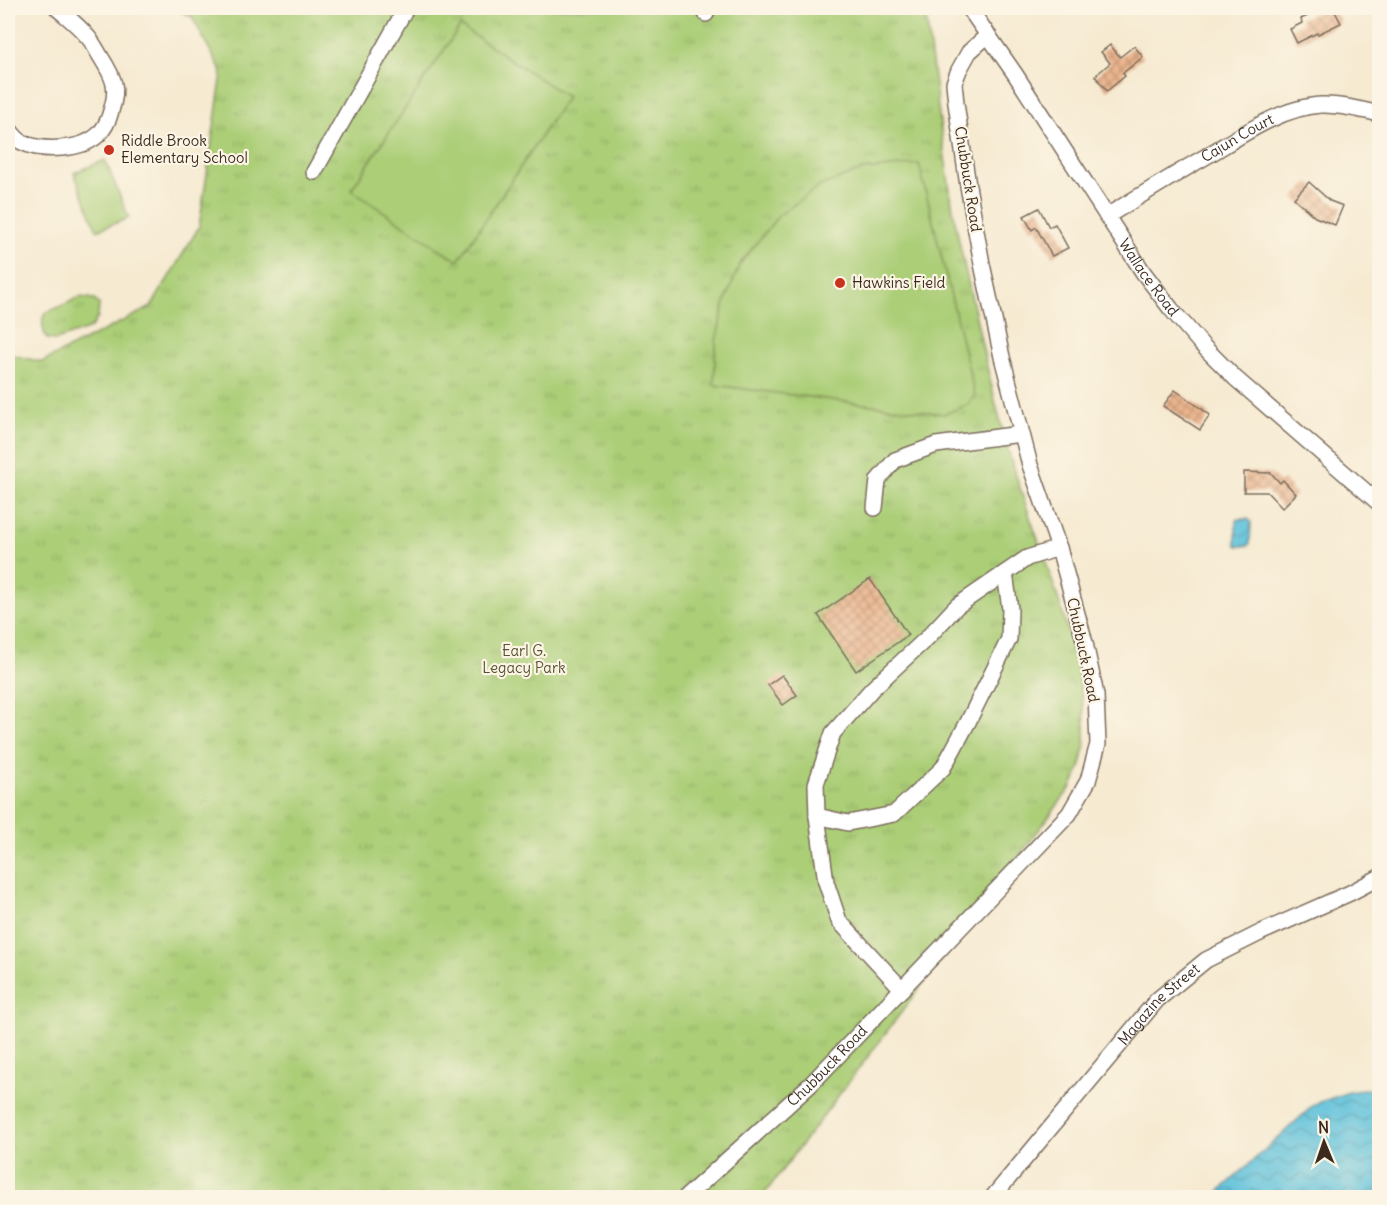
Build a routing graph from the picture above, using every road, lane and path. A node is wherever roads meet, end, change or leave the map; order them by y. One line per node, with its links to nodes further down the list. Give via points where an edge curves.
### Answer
1 (57, 8): 6 (street, via 89,38 110,72 115,97 109,117 98,136 63,147 23,143)
2 (406, 8): 7 (street)
3 (969, 8): 4 (street, Wallace Road)
4 (988, 35): 8 (street, Wallace Road); 9 (street, Chubbuck Road, via 969,52 954,83 982,264)
5 (1380, 114): 8 (street, Cajun Court, via 1322,105 1281,115)
6 (8, 127)
7 (314, 172)
8 (1107, 216): 10 (street, Wallace Road, via 1143,272 1202,345)
9 (1021, 434): 11 (street, via 936,445 895,459 878,480); 12 (street, Chubbuck Road)
10 (1380, 504)
11 (875, 508)
12 (1059, 548): 13 (street, via 1028,558); 16 (street, Chubbuck Road, via 1096,695 1098,744 1088,782 1069,814)
13 (1005, 573): 14 (street, via 957,606 833,733 816,784); 14 (street, via 1009,639 943,768 894,814 848,823)
14 (817, 816): 16 (street, via 826,882 840,921)
15 (1380, 877): 18 (street, Magazine Street, via 1206,960 1157,1000)
16 (902, 989): 17 (street, Chubbuck Road, via 810,1085)
17 (685, 1197)
18 (992, 1197)

